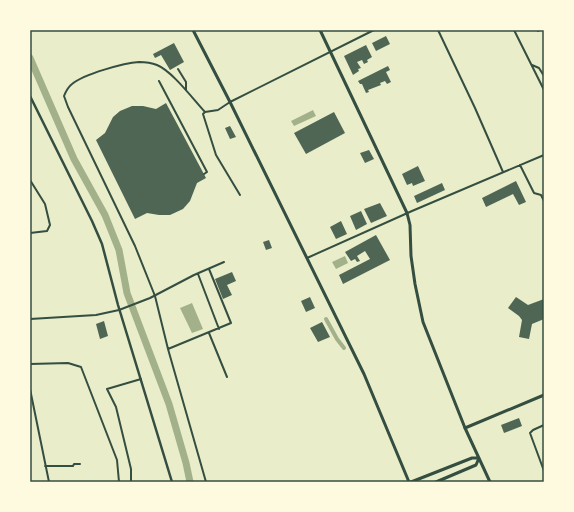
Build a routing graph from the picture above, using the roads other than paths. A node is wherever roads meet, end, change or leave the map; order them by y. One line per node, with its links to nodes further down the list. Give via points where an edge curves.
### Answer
1 (193, 30): 14 (main road)
2 (320, 30): 6 (main road)
3 (374, 30): 6 (street)
4 (438, 30): 18 (street)
5 (514, 30): 7 (street)
6 (330, 52): 14 (street); 23 (main road)
7 (531, 64): 9 (street, via 539,68); 11 (street)
8 (178, 69): 12 (street, via 186,82)
9 (544, 76)
10 (159, 81): 19 (street, via 207,172)
11 (544, 90)
12 (186, 92): 15 (street); 29 (street, via 164,69 140,62 91,74 73,83 64,96 135,246)
13 (30, 96): 30 (street, via 102,244)
14 (230, 102): 15 (street, via 218,110); 25 (main road)
15 (205, 112): 21 (street, via 203,114 216,155)
16 (544, 155): 17 (street)
17 (520, 165): 18 (street); 22 (street, via 534,193 541,195)
18 (503, 172): 23 (street)
19 (204, 174)
20 (30, 180): 24 (street, via 45,204 50,223 46,231)
21 (240, 195)
22 (544, 201)
23 (407, 213): 25 (street); 41 (main road, via 415,284 423,322)
24 (30, 233)
25 (306, 258): 51 (main road, via 364,374)
26 (224, 262): 27 (street)
27 (209, 269): 28 (street); 32 (street, via 231,323)
28 (198, 274): 29 (street); 32 (street)
29 (155, 296): 30 (street); 34 (street)
30 (119, 310): 31 (street, via 96,315); 37 (street)
31 (30, 319)
32 (220, 329): 33 (street)
33 (209, 333): 34 (street); 36 (street)
34 (168, 349): 50 (street)
35 (30, 364): 47 (street, via 68,363 81,367 117,460)
36 (227, 377)
37 (141, 379): 48 (street, via 107,389 116,407 132,468); 49 (street)
38 (30, 389): 44 (street)
39 (544, 395): 41 (main road)
40 (544, 425): 45 (street, via 530,433)
41 (465, 428): 42 (main road)
42 (479, 458): 51 (main road, via 472,458); 52 (main road, via 476,466); 53 (main road)
43 (80, 464): 44 (street)
44 (45, 466): 46 (street)
45 (544, 471)
46 (49, 482)
47 (119, 482)
48 (131, 482)
49 (172, 482)
50 (206, 482)
51 (410, 482)
52 (436, 482)
53 (490, 482)

